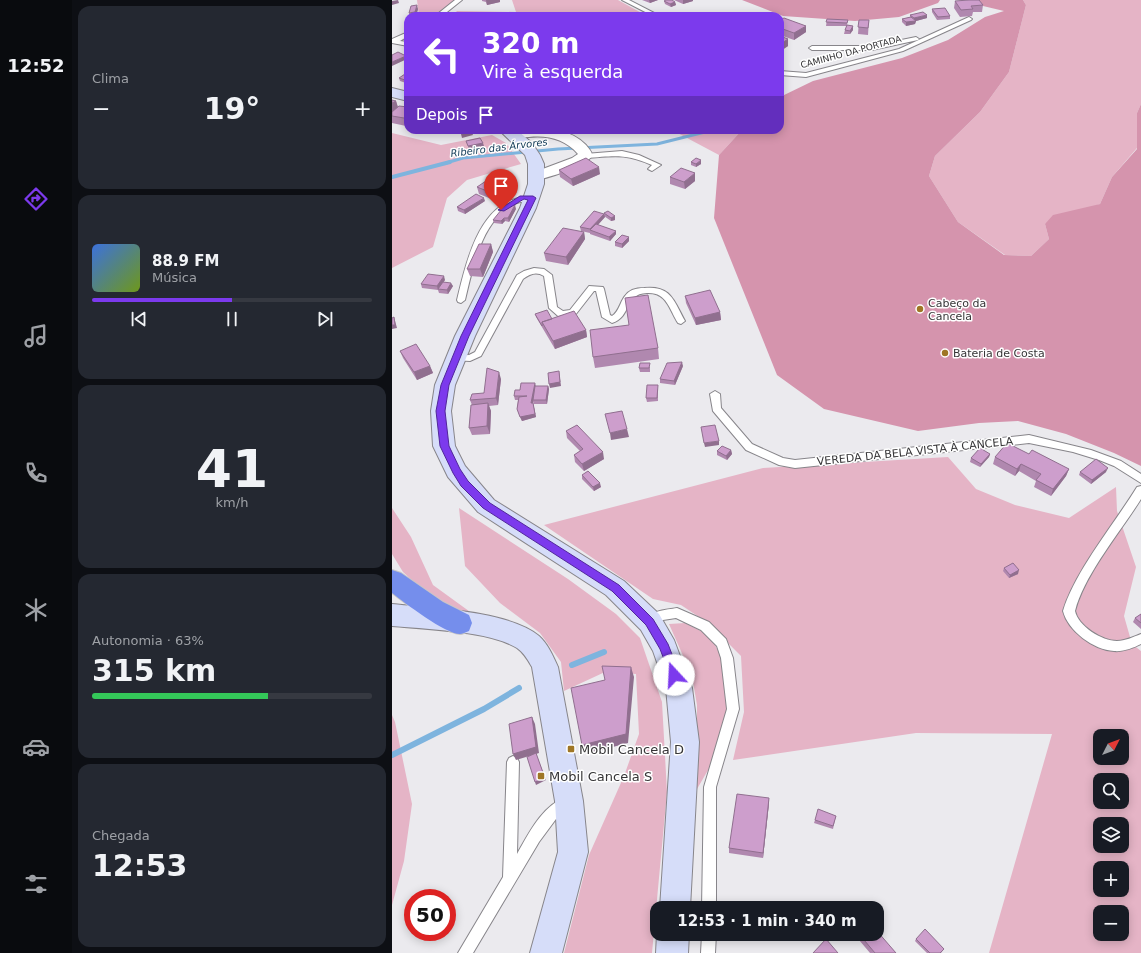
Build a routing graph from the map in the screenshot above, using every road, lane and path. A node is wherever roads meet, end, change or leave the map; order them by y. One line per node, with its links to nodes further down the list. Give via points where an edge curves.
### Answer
1 (458, 0): 3 (lane)
2 (625, 0): 4 (lane)
3 (443, 12)
4 (649, 12)
5 (969, 18): 6 (lane, CAMINHO DA PORTADA)
6 (941, 33): 10 (lane, via 872,48); 12 (lane, CAMINHO DA PORTADA, via 901,50)
7 (404, 36): 8 (lane)
8 (393, 41): 9 (lane)
9 (404, 43)
10 (812, 48)
11 (784, 67): 12 (lane, via 802,72)
12 (825, 70): 13 (lane, CAMINHO DA PORTADA, via 806,75)
13 (784, 73)
14 (392, 92): 15 (main road)
15 (404, 96)
16 (556, 134): 18 (street, via 571,139)
17 (514, 135): 20 (main road, via 532,154)
18 (582, 150): 19 (lane, via 636,156 657,165); 20 (street, via 577,161)
19 (652, 169)
20 (535, 179): 21 (lane, via 522,197 501,210 487,225 470,260); 23 (main road)
21 (461, 300)
22 (681, 321): 23 (lane, via 661,292 640,290 630,294 615,319 609,319 606,317 602,292 597,287 590,290 573,312 561,314 553,308 548,275 532,270 520,277 478,354 470,358)
23 (456, 358): 29 (main road, via 445,385 441,411 442,432 449,458 465,483 486,506 615,588)
24 (715, 394): 25 (lane, VEREDA DA BELA VISTA À CANCELA, via 716,409 749,447 782,462 795,464 1029,439 1083,451 1120,465)
25 (1141, 479)
26 (1141, 490): 31 (lane, via 1095,560 1069,610 1071,618 1086,633 1107,645 1122,646)
27 (392, 582): 30 (highway, via 434,610)
28 (392, 615): 30 (main road)
29 (650, 622): 35 (main road, via 665,648 679,688 685,742); 36 (lane, via 661,615 677,613 705,626 722,643 727,658 733,709 710,786)
30 (460, 623): 33 (main road, via 512,634 524,640 539,655 549,684)
31 (1141, 639)
32 (513, 762): 34 (lane)
33 (569, 801): 34 (lane, via 551,814); 40 (main road, via 574,852)
34 (509, 878): 39 (lane)
35 (674, 901)
36 (709, 901)
37 (673, 941): 41 (main road)
38 (708, 941): 42 (lane)
39 (465, 953)
40 (546, 953)
41 (672, 953)
42 (708, 953)

